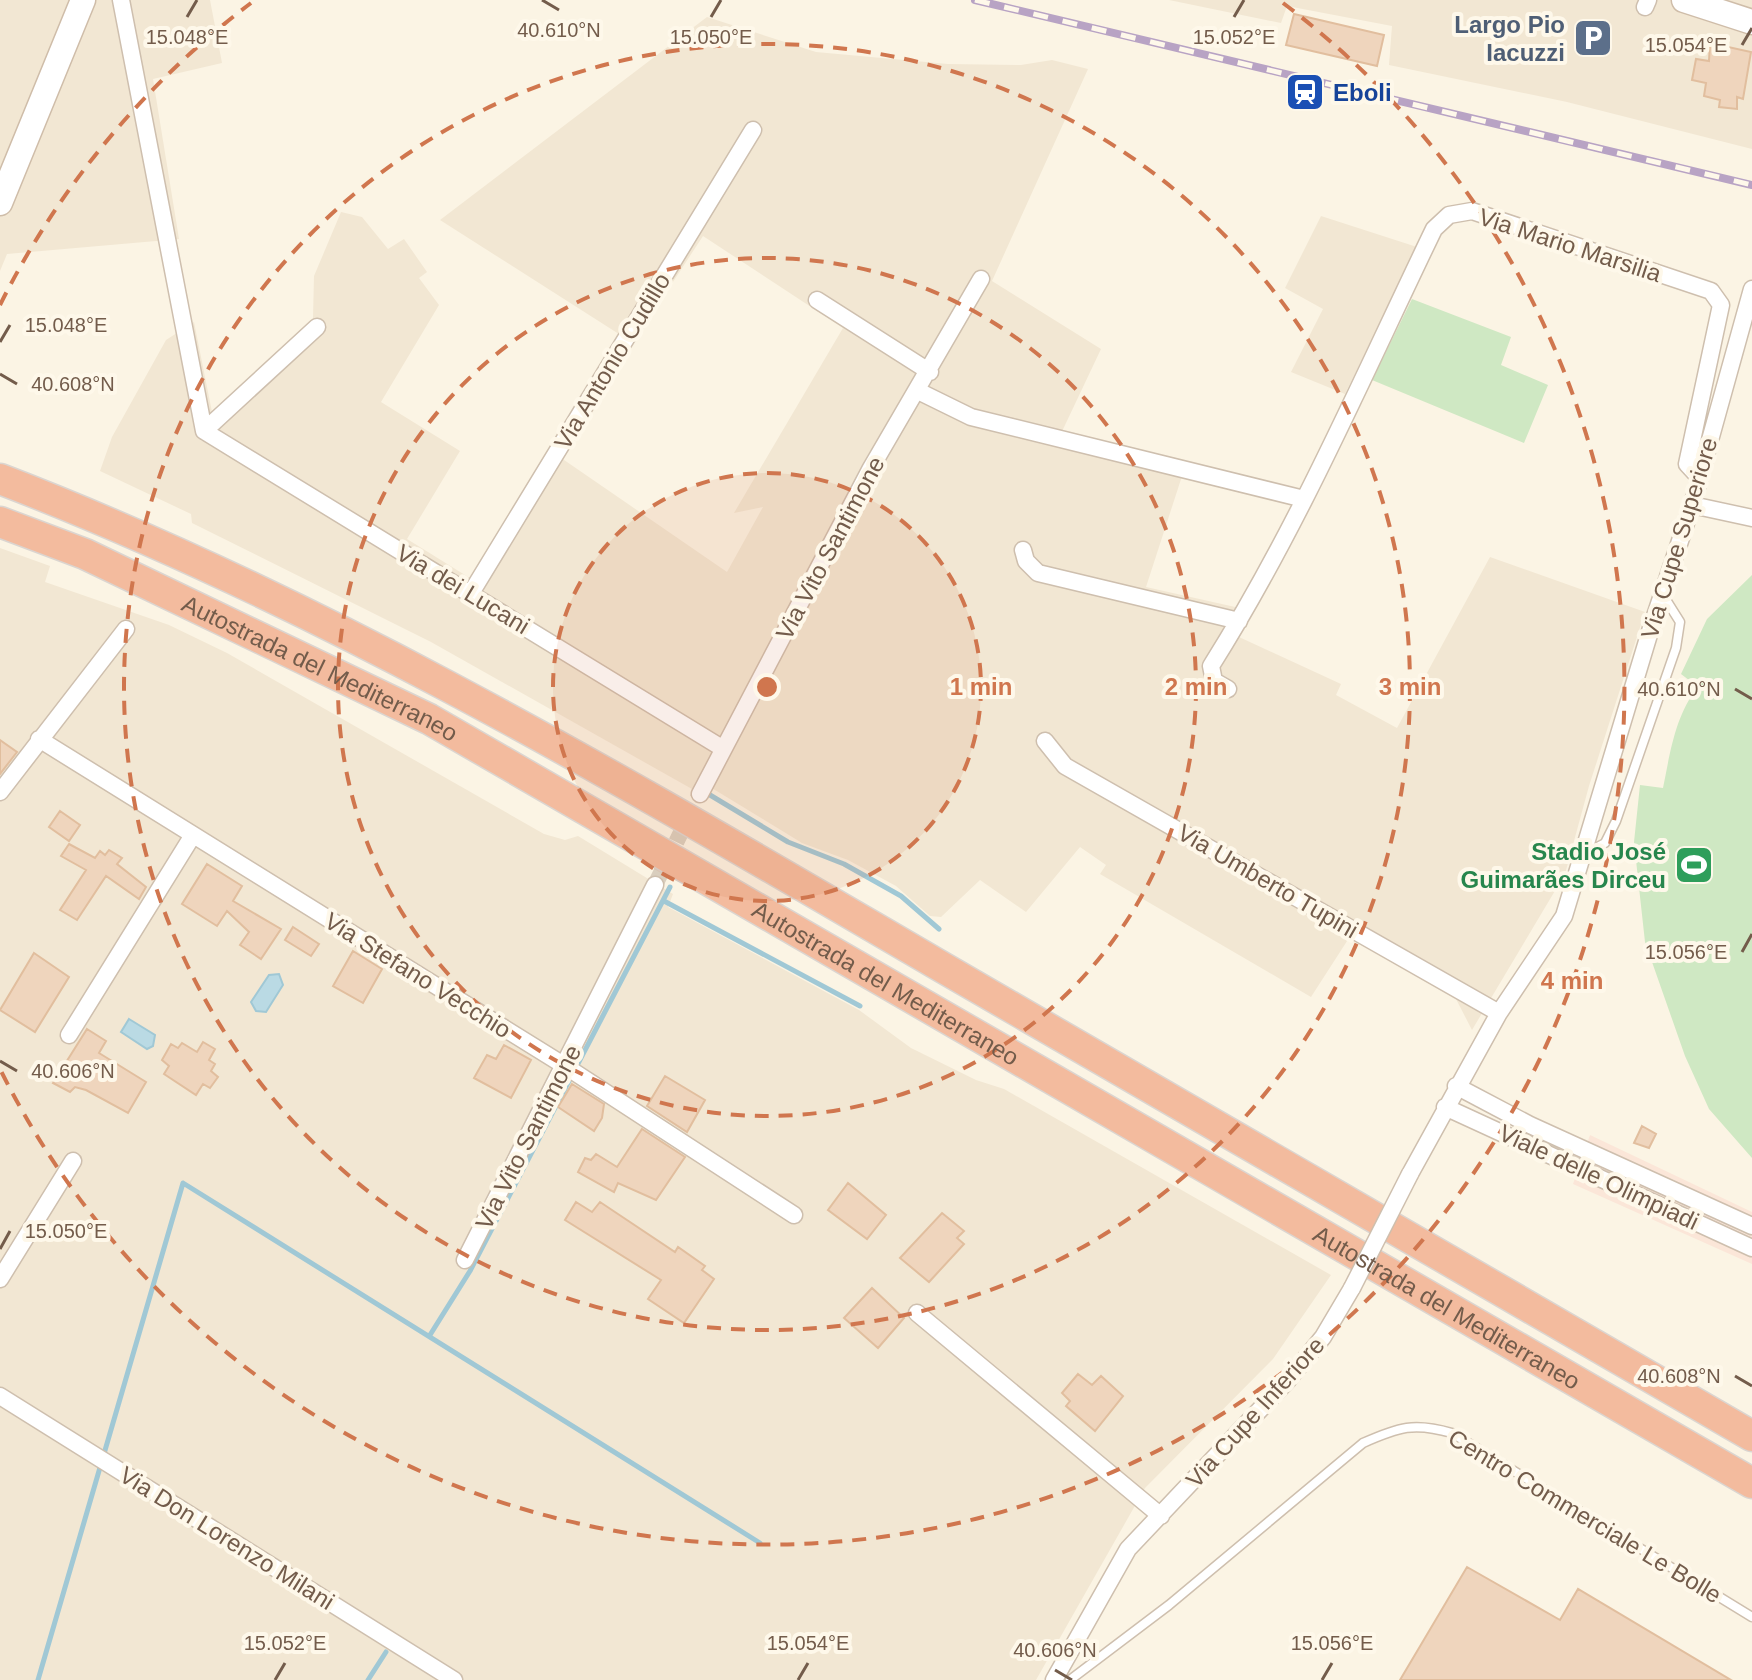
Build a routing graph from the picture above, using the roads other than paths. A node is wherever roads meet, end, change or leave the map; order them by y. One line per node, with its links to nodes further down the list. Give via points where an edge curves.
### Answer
1 (83, 0): 7 (street)
2 (121, 0): 14 (street)
3 (1684, 0): 4 (street)
4 (1729, 5): 5 (street)
5 (1752, 22)
6 (753, 130): 25 (street, Via Antonio Cudillo)
7 (0, 203)
8 (981, 279): 12 (street, Via Vito Santimone)
9 (1752, 289): 16 (street, Via Cupe Superiore)
10 (817, 300): 12 (street)
11 (317, 327): 14 (street)
12 (930, 372): 13 (street, Via Vito Santimone)
13 (918, 391): 18 (street, via 971,417); 33 (street, Via Vito Santimone, via 871,468)
14 (204, 431): 25 (street, Via dei Lucani)
15 (0, 457): 24 (highway, via 186,537)
16 (1699, 477): 18 (street, Via Mario Marsilia, via 1687,464 1721,305 1711,291 1472,211 1449,215 1434,229); 19 (street, Via Cupe Superiore)
17 (0, 479): 24 (highway, Autostrada del Mediterraneo)
18 (1304, 499): 28 (street, Via Mario Marsilia)
19 (1692, 505): 20 (street); 26 (street, Via Cupe Superiore)
20 (1752, 518)
21 (0, 522): 27 (highway, Autostrada del Mediterraneo, via 85,554)
22 (0, 541): 27 (highway, via 166,606)
23 (1023, 550): 28 (street, via 1038,573)
24 (249, 584): 52 (highway, Autostrada del Mediterraneo, via 449,685 694,822)
25 (471, 593): 33 (street, Via dei Lucani)
26 (1663, 594): 37 (street, Via Cupe Superiore); 37 (lane, via 1680,622 1676,648 1616,821 1605,843)
27 (226, 621): 53 (highway, Autostrada del Mediterraneo, via 429,719)
28 (1239, 621): 30 (street, Via Mario Marsilia, via 1211,666 1214,681)
29 (126, 629): 31 (street)
30 (1228, 689)
31 (39, 739): 34 (street); 36 (street, Via Stefano Vecchio)
32 (1045, 741): 39 (street, Via Umberto Tupini, via 1065,766)
33 (722, 748): 35 (street, Via Vito Santimone)
34 (0, 792)
35 (700, 794)
36 (193, 835): 40 (street); 41 (street, Via Stefano Vecchio)
37 (1584, 854): 39 (street, Via Cupe Superiore, via 1564,916)
38 (655, 885): 41 (street, Via Vito Santimone)
39 (1499, 1013): 42 (street, Via Cupe Superiore)
40 (69, 1035)
41 (565, 1066): 45 (street, Via Stefano Vecchio); 48 (street, Via Vito Santimone)
42 (1456, 1086): 43 (street, Via Cupe Inferiore); 46 (street, Viale delle Olimpiadi)
43 (1445, 1107): 47 (street, Viale delle Olimpiadi, via 1544,1161); 54 (street, Via Cupe Inferiore, bridge, via 1323,1337)
44 (73, 1161): 49 (street)
45 (794, 1215)
46 (1752, 1226)
47 (1752, 1248)
48 (465, 1260)
49 (0, 1279)
50 (917, 1313): 54 (street)
51 (0, 1396): 56 (street, Via Don Lorenzo Milani)
52 (1752, 1436)
53 (1752, 1483)
54 (1161, 1516): 57 (street, Via Cupe Inferiore, via 1128,1549)
55 (1752, 1617): 58 (lane, Centro Commerciale Le Bolle, via 1452,1433 1424,1425 1394,1429 1363,1443)
56 (454, 1680)
57 (1054, 1680)
58 (1070, 1680)

